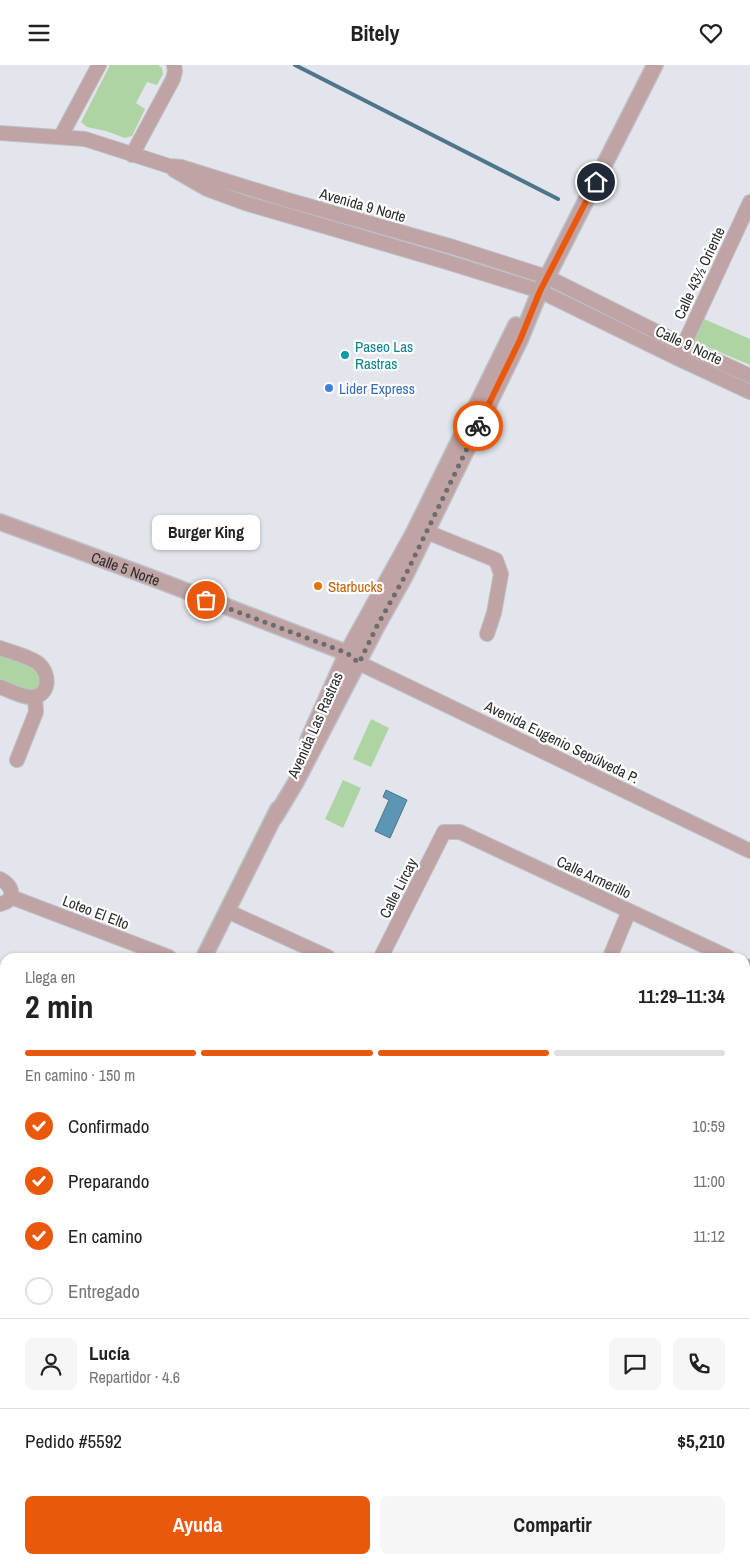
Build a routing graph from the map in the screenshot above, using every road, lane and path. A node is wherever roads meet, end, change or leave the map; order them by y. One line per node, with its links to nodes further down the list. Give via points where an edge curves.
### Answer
1 (99, 65): 5 (street)
2 (655, 65): 15 (street, Avenida Las Rastras)
3 (174, 66): 6 (street, via 173,79)
4 (0, 133): 5 (street, Avenida 9 Norte)
5 (61, 136): 6 (street, Avenida 9 Norte, via 95,141)
6 (132, 155): 7 (street, Avenida 9 Norte)
7 (169, 166): 8 (street, Avenida 9 Norte); 10 (street, Avenida 9 Norte, via 207,189)
8 (284, 199): 10 (street); 11 (street, Avenida 9 Norte)
9 (750, 202): 18 (street, Calle 43½ Oriente)
10 (280, 214): 12 (street, Avenida 9 Norte)
11 (366, 223): 12 (street); 13 (street, Avenida 9 Norte)
12 (363, 238): 14 (street, Avenida 9 Norte)
13 (453, 247): 14 (street); 15 (street, Avenida 9 Norte)
14 (448, 262): 15 (street, Avenida 9 Norte)
15 (544, 284): 16 (street, Calle 9 Norte); 17 (street, Calle 9 Norte); 23 (street, Avenida Las Rastras); 26 (street, Avenida Las Rastras, via 522,313 412,534)
16 (620, 314): 17 (street); 18 (street, Calle 9 Norte)
17 (614, 327): 19 (street, Calle 9 Norte)
18 (683, 345): 19 (street, Calle 43½ Oriente); 20 (street, Calle 9 Norte)
19 (677, 358): 21 (street, Calle 9 Norte)
20 (750, 376)
21 (750, 392)
22 (0, 521): 26 (street, Calle 5 Norte)
23 (427, 532): 24 (street, via 496,560 501,574); 27 (street, Avenida Las Rastras)
24 (487, 634)
25 (0, 648): 29 (street, via 36,662 45,670 46,687)
26 (347, 653): 27 (street, Calle 5 Norte); 31 (street, Avenida Las Rastras)
27 (359, 663): 31 (street, Avenida Las Rastras); 33 (street, Avenida Eugenio Sepúlveda P.)
28 (0, 687): 29 (street)
29 (35, 697): 30 (street, via 36,712)
30 (17, 760)
31 (275, 817): 36 (street, Avenida Las Rastras)
32 (444, 832): 37 (street, Calle Armerillo, via 460,832); 41 (street, Calle Lircay)
33 (750, 851)
34 (0, 879): 35 (street, Loteo El Elto, via 11,892)
35 (6, 901): 38 (street, Loteo El Elto)
36 (227, 911): 39 (street, Avenida Las Rastras); 40 (street)
37 (629, 911): 42 (street); 43 (street, Calle Armerillo)
38 (157, 953)
39 (206, 953)
40 (319, 953)
41 (383, 953)
42 (612, 953)
43 (719, 953)

